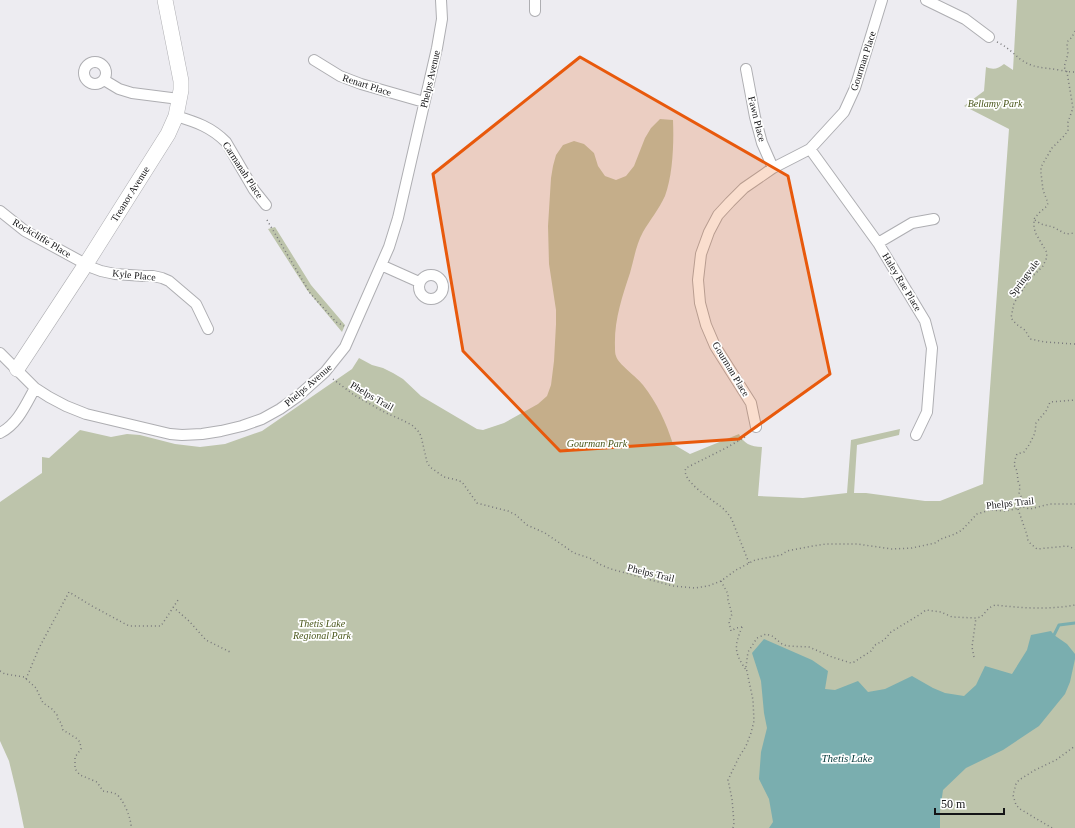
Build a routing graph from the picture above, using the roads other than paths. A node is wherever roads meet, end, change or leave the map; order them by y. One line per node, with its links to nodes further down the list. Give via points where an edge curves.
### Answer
1 (165, 0): 11 (street, Treanor Avenue, via 180,81)
2 (441, 0): 12 (street, Phelps Avenue, via 442,19)
3 (535, 0): 6 (street)
4 (882, 0): 14 (street, Gourman Place, via 856,88 844,112)
5 (926, 0): 7 (street, via 965,19)
6 (535, 11)
7 (989, 37)
8 (314, 60): 12 (street, Renart Place, via 340,76)
9 (746, 69): 15 (street, Fawn Place, via 762,143)
10 (104, 80): 11 (street, via 132,93)
11 (180, 99): 13 (street, Treanor Avenue)
12 (424, 102): 21 (street, Phelps Avenue, via 398,218)
13 (176, 116): 16 (street, Carmanah Place, via 202,124 220,136); 20 (street, Treanor Avenue, via 168,134)
14 (810, 149): 15 (street, Gourman Place); 19 (street, Haley Rae Place)
15 (773, 168): 27 (street, Gourman Place, via 744,188 718,215 701,254 698,280 700,303 706,324 715,346 751,403)
16 (266, 205)
17 (0, 211): 20 (street, Rockcliffe Place, via 25,231)
18 (934, 219): 19 (street, via 912,223)
19 (878, 243): 29 (street, Haley Rae Place, via 925,321 932,348 927,412)
20 (86, 264): 23 (street, Kyle Place, via 115,274 162,278 196,304); 25 (street, Treanor Avenue)
21 (381, 265): 22 (street); 26 (street, Phelps Avenue, via 345,347 325,372 297,397 262,419 221,432 170,434 86,414)
22 (419, 282)
23 (208, 329)
24 (0, 353): 25 (street, Phelps Avenue)
25 (17, 369): 26 (street, Phelps Avenue)
26 (35, 388): 28 (street, via 17,420)
27 (756, 427)
28 (0, 433)
29 (916, 435)

